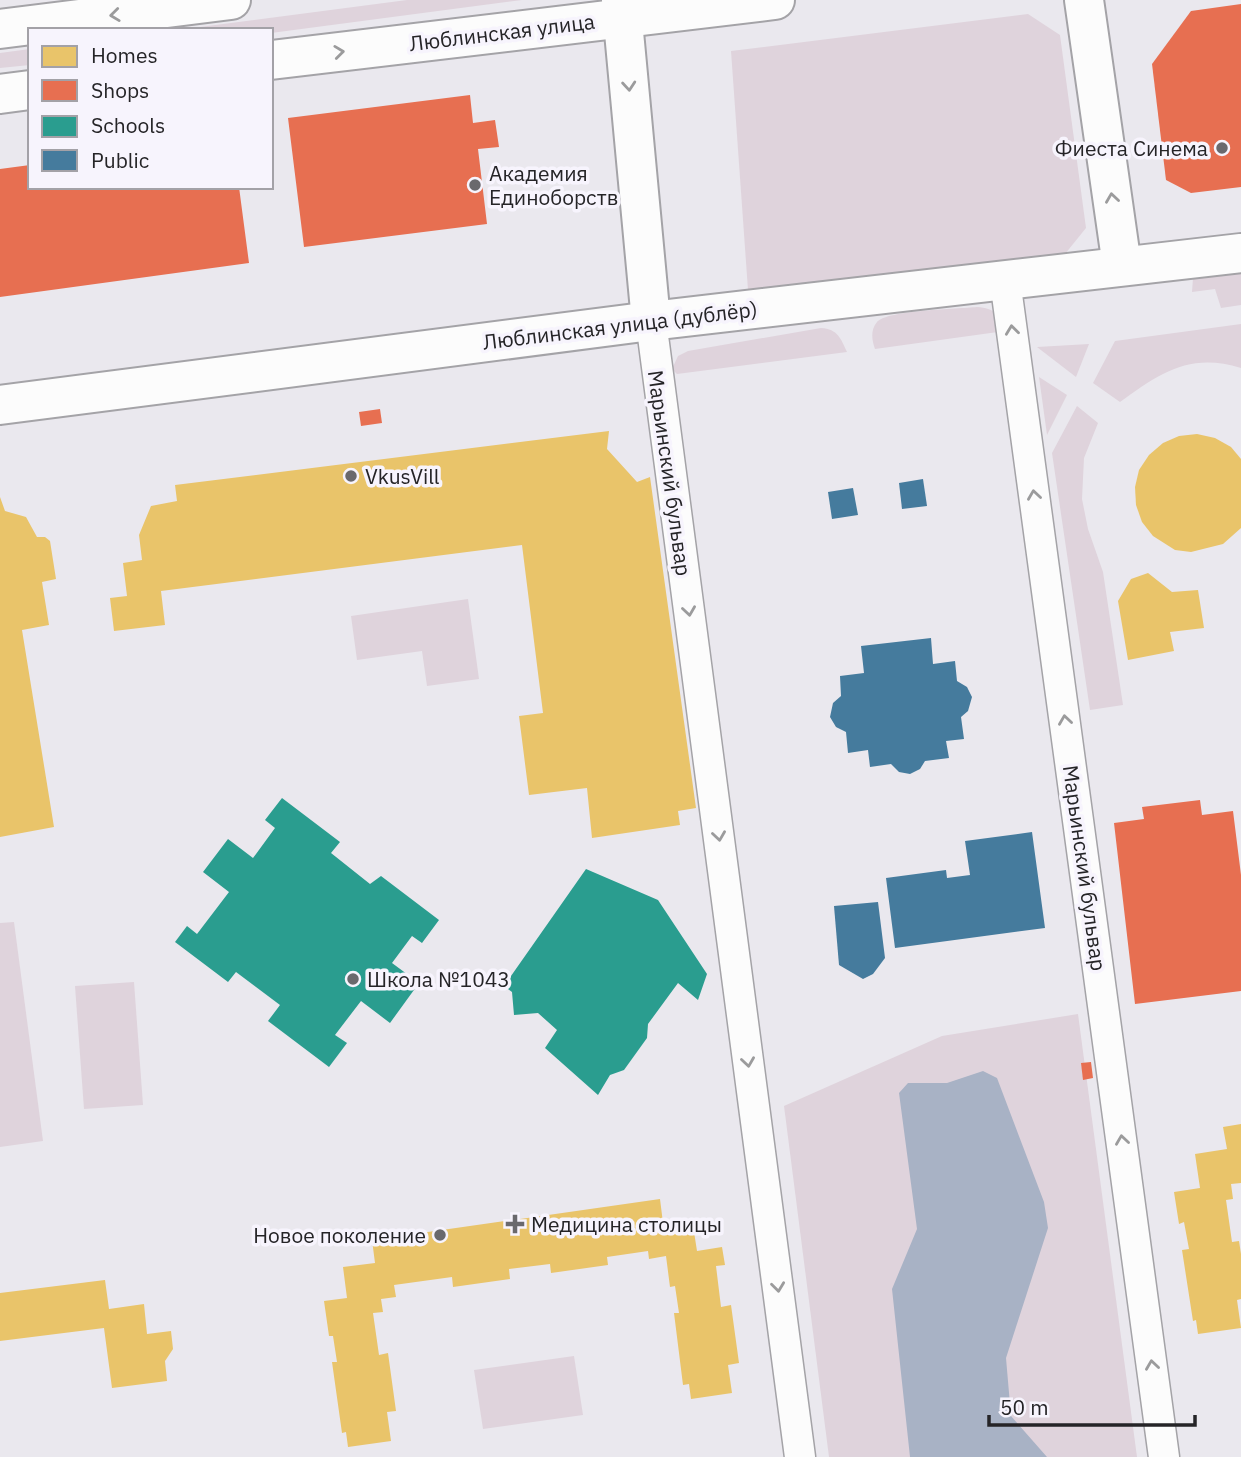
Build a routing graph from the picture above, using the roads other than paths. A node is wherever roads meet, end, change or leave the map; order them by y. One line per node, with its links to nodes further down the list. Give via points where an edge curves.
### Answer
1 (231, 0): 5 (street, one-way to 5)
2 (775, 0): 4 (street, Люблинская улица)
3 (1084, 0): 10 (street, one-way to 3)
4 (622, 9): 6 (street, Люблинская улица, one-way to 4); 12 (street, one-way to 12)
5 (0, 29)
6 (273, 60)
7 (28, 90): 8 (street)
8 (0, 94)
9 (1241, 253): 10 (street, Люблинская улица (дублёр))
10 (1122, 266): 11 (street, Люблинская улица (дублёр))
11 (1005, 280): 12 (street, Люблинская улица (дублёр)); 15 (street, Марьинский бульвар, one-way to 11)
12 (650, 321): 13 (street, Люблинская улица (дублёр)); 14 (street, Марьинский бульвар, one-way to 14)
13 (0, 405)
14 (800, 1457)
15 (1164, 1457)

